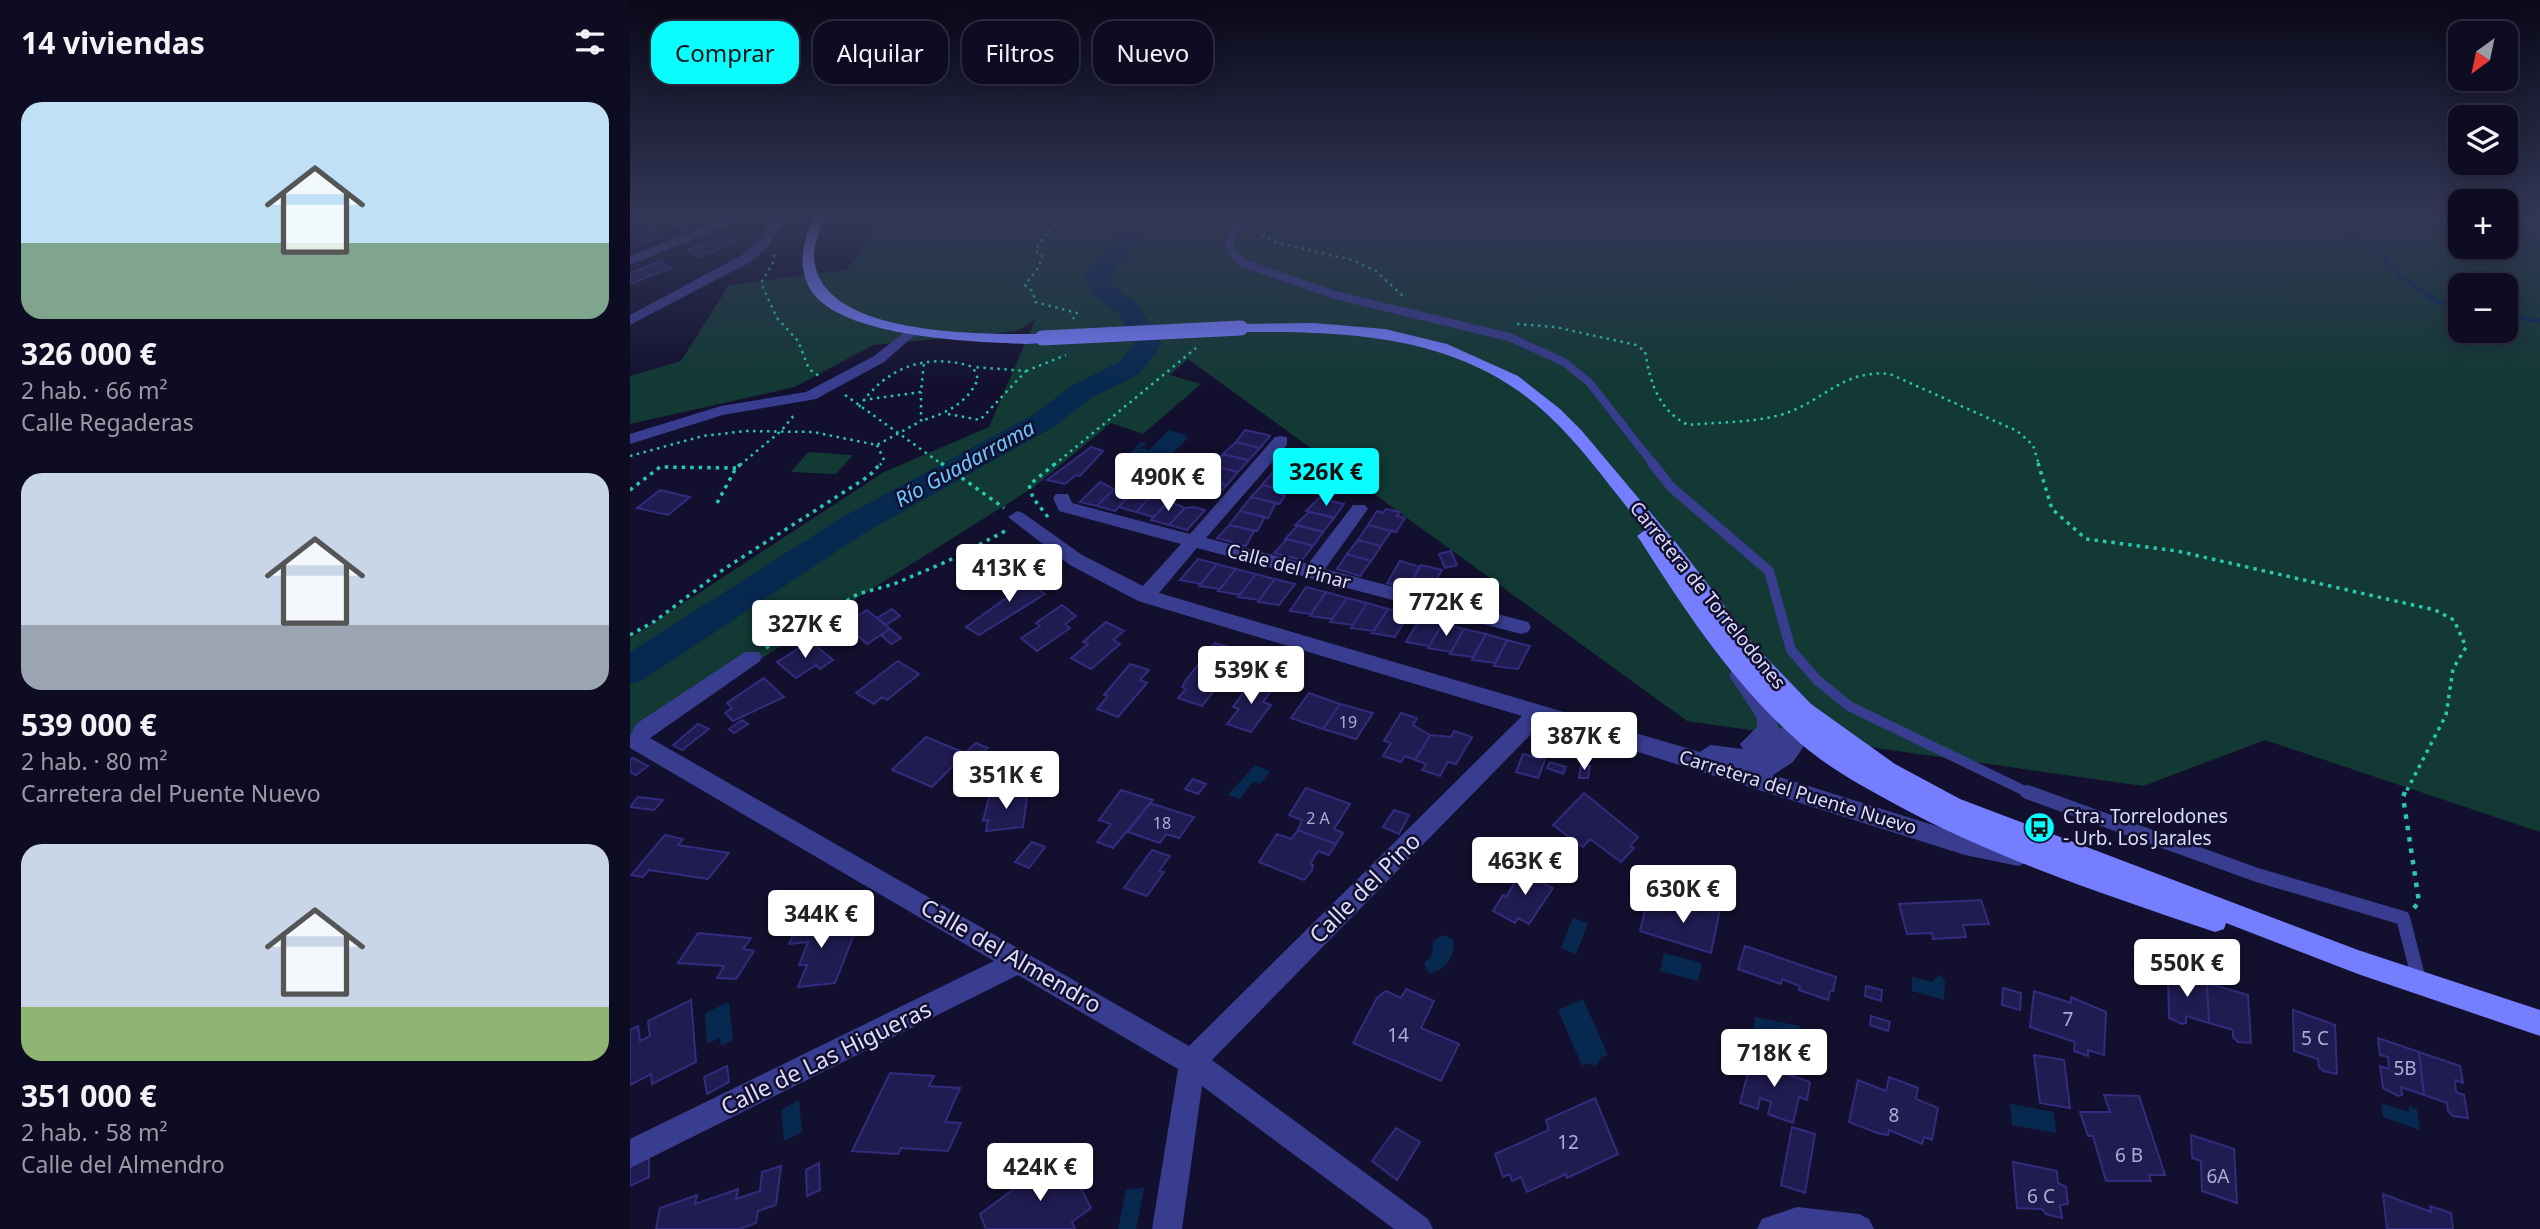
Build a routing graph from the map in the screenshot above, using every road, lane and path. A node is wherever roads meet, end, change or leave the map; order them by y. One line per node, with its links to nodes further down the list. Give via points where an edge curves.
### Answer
1 (723, 272): 8 (street)
2 (768, 272): 17 (path, via 761,284 777,318 797,341 809,369)
3 (809, 272): 11 (main road, via 831,302 856,316)
4 (1035, 272): 9 (path, via 1026,285 1035,302 1077,313 1072,318)
5 (1269, 272): 53 (lane, via 1335,295 1509,337 1564,362 1589,382 1671,487 1769,571 1791,650 1817,680 1849,706 2043,800 2257,875)
6 (1377, 272): 7 (path, via 1402,296)
7 (1414, 300)
8 (630, 321)
9 (1081, 323)
10 (1515, 324): 53 (path, via 1555,327 1636,345 1645,351 1648,378 1664,407 1688,425 1791,411 1857,372 1890,374 2017,431 2033,445 2052,509 2086,538 2178,551 2435,610 2454,620 2466,647 2453,669 2446,715 2403,797 2419,902)
11 (910, 332): 17 (street, via 879,359); 30 (main road, Carretera de Torrelodones, bridge, via 978,340 1241,328 1363,330 1413,339 1491,367 1538,397)
12 (1200, 346): 36 (path, via 1029,485 1032,498)
13 (1074, 350): 16 (path)
14 (924, 362): 15 (path, via 944,360); 18 (path); 20 (path, via 884,377)
15 (973, 367): 16 (path); 22 (path, via 978,379 975,390)
16 (1026, 371): 22 (path, via 980,420)
17 (832, 385): 19 (street); 21 (path)
18 (921, 392): 20 (path); 23 (path)
19 (810, 396): 24 (path); 26 (street, via 720,411)
20 (863, 400): 21 (path)
21 (859, 407): 25 (path)
22 (946, 413): 23 (path)
23 (921, 421): 25 (path)
24 (781, 431): 28 (path); 29 (path, via 702,436); 31 (path)
25 (898, 433): 28 (path); 37 (path)
26 (630, 439)
27 (1281, 441): 38 (street)
28 (877, 445): 42 (path, via 884,460 869,476)
29 (630, 456)
30 (1597, 462): 43 (main road, Carretera de Torrelodones); 44 (main road, Carretera de Torrelodones, via 1671,549)
31 (736, 468): 32 (path, via 660,467); 34 (path)
32 (630, 490)
33 (1062, 498): 38 (street, Calle del Pinar, via 1065,507)
34 (717, 503)
35 (1359, 509): 39 (street)
36 (1048, 518)
37 (1021, 521): 40 (street, Carretera del Puente Nuevo, via 1076,560); 45 (path, via 948,561 858,594)
38 (1193, 541): 39 (street, Calle del Pinar); 40 (street)
39 (1312, 572): 41 (street, Calle del Pinar)
40 (1144, 596): 46 (street, Carretera del Puente Nuevo)
41 (1521, 627)
42 (630, 635)
43 (1715, 640): 47 (main road, Carretera de Torrelodones); 49 (street, via 1767,716 1768,729 1758,742 1728,751)
44 (1747, 650): 47 (street, via 1758,673 1799,720); 51 (main road, Carretera de Torrelodones, via 1804,710 1847,743)
45 (752, 657): 54 (street, Calle del Almendro, via 643,730 638,742)
46 (1537, 714): 48 (street, Carretera del Puente Nuevo); 58 (street, Calle del Pino)
47 (1801, 732): 49 (street, via 1782,735 1754,755 1733,760); 50 (street, via 1787,757); 51 (street, via 1827,742 1905,790); 52 (main road, Carretera de Torrelodones, via 1940,820)
48 (1623, 737): 49 (street); 50 (street, Carretera del Puente Nuevo)
49 (1701, 752)
50 (1741, 776): 52 (street, Carretera del Puente Nuevo, via 1965,845)
51 (1952, 806): 55 (main road, Carretera de Torrelodones)
52 (2032, 859): 55 (main road, Carretera de Torrelodones, via 2275,941)
53 (2403, 918): 56 (lane)
54 (1021, 961): 58 (street, Calle del Almendro); 59 (street, Calle de Las Higueras)
55 (2358, 962): 56 (main road, Carretera de Torrelodones)
56 (2420, 983): 57 (main road, Carretera de Torrelodones)
57 (2540, 1023)
58 (1192, 1062): 60 (street); 61 (street, Calle del Almendro)
59 (630, 1154)
60 (1167, 1229)
61 (1418, 1229)
62 (1772, 1229): 63 (street, via 1797,1222)
63 (1859, 1229)

